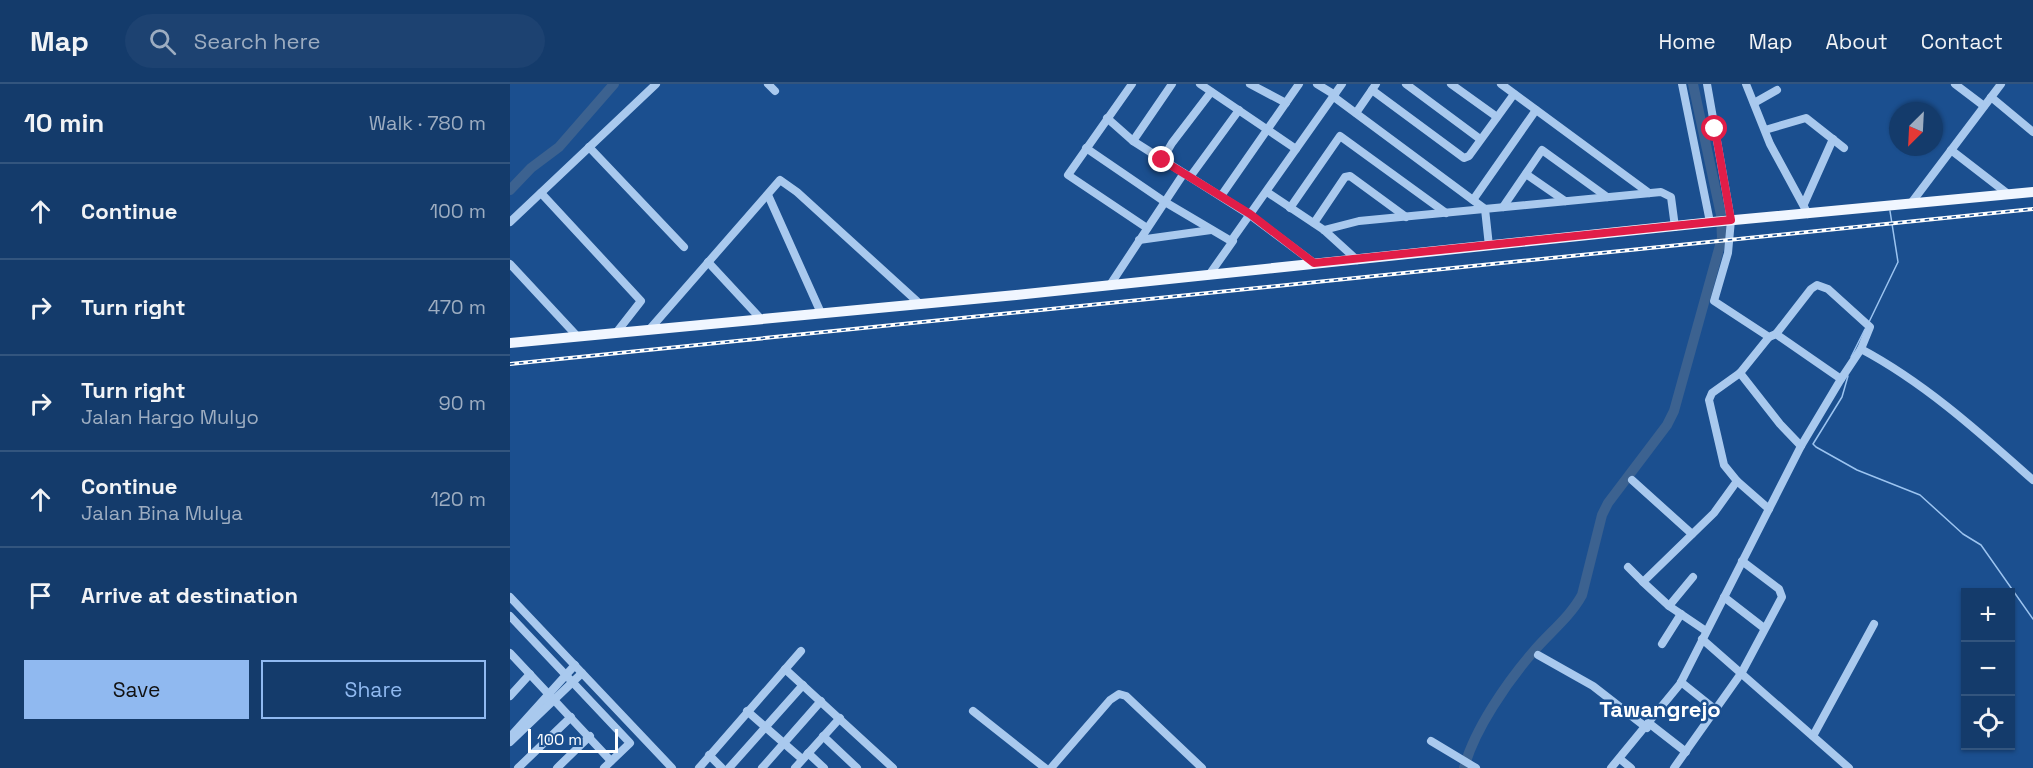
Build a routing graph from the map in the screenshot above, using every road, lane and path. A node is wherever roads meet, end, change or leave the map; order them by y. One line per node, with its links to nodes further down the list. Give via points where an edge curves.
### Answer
1 (656, 84): 39 (street)
2 (768, 84): 20 (street)
3 (1132, 84): 32 (street)
4 (1172, 84): 38 (street)
5 (1200, 84): 21 (street)
6 (1250, 84): 25 (street)
7 (1299, 84): 25 (street)
8 (1317, 84): 23 (street)
9 (1342, 84): 23 (street)
10 (1450, 84): 31 (street)
11 (1501, 84): 22 (street)
12 (1682, 84): 68 (street)
13 (1707, 84): 66 (street)
14 (1746, 84): 26 (street)
15 (1955, 84): 27 (street)
16 (2001, 84): 24 (street)
17 (1410, 85): 36 (street)
18 (1374, 87): 30 (street); 36 (street, via 1464,158 1470,156)
19 (1777, 90): 26 (street)
20 (775, 91)
21 (1211, 92): 28 (street); 44 (street)
22 (1514, 94): 29 (street); 31 (street)
23 (1334, 96): 30 (street); 42 (street)
24 (1991, 97): 27 (street); 35 (street)
25 (1286, 103): 33 (street)
26 (1754, 103): 34 (street)
27 (1984, 106): 43 (street)
28 (1239, 110): 33 (street); 46 (street)
29 (1536, 110): 50 (street); 55 (street)
30 (1356, 113): 55 (street)
31 (1497, 117): 36 (street)
32 (1107, 118): 38 (street); 41 (street)
33 (1268, 129): 42 (street); 53 (street)
34 (1765, 130): 37 (street, via 1804,118); 62 (street)
35 (2033, 132)
36 (1480, 139)
37 (1833, 140): 40 (street); 62 (street)
38 (1133, 141): 44 (street)
39 (589, 147): 49 (street); 77 (street)
40 (1844, 147)
41 (1086, 148): 57 (street); 71 (street, via 1068,175)
42 (1296, 149): 47 (street)
43 (1951, 150): 51 (street); 58 (street)
44 (1162, 160): 46 (street)
45 (1526, 174): 54 (street, via 1542,150); 56 (street); 59 (street)
46 (1187, 175): 53 (street); 57 (street)
47 (1267, 192): 60 (street); 64 (street)
48 (2033, 192): 51 (main road)
49 (540, 193): 67 (street); 90 (street, via 641,301)
50 (1649, 193): 54 (street); 70 (street, via 1669,195)
51 (2008, 194): 58 (main road)
52 (768, 195): 79 (street); 86 (street, via 778,181 783,181); 87 (street)
53 (1221, 196): 64 (street)
54 (1607, 197): 56 (street)
55 (1473, 200): 61 (street)
56 (1565, 201): 59 (street)
57 (1165, 202): 71 (street); 72 (street)
58 (1912, 202): 62 (main road)
59 (1503, 207): 61 (street)
60 (1290, 208): 63 (street, via 1340,136); 69 (street)
61 (1485, 209): 63 (street); 76 (street)
62 (1806, 209): 66 (main road)
63 (1446, 213): 65 (street)
64 (1250, 214): 75 (street); 80 (street)
65 (1406, 216): 69 (street, via 1350,176); 73 (street)
66 (1729, 220): 68 (main road); 91 (street, via 1728,252 1714,301)
67 (510, 222)
68 (1711, 222): 70 (main road)
69 (1314, 224): 73 (street)
70 (1675, 227): 76 (main road)
71 (1147, 228): 74 (street)
72 (1211, 230): 74 (street); 75 (street)
73 (1324, 230): 78 (street)
74 (1139, 240): 85 (street)
75 (1233, 241): 83 (street)
76 (1489, 246): 78 (main road)
77 (684, 247)
78 (1357, 260): 80 (main road)
79 (708, 262): 88 (street); 89 (street)
80 (1314, 263): 83 (main road)
81 (510, 264): 82 (street)
82 (518, 272): 84 (street); 92 (street)
83 (1209, 275): 85 (main road)
84 (510, 279)
85 (1110, 285): 86 (main road)
86 (920, 304): 87 (main road)
87 (821, 313): 88 (main road)
88 (760, 318): 89 (main road)
89 (649, 330): 90 (main road)
90 (616, 333): 92 (main road)
91 (1773, 335): 94 (street, via 1817,285 1868,323); 95 (street); 96 (street)
92 (577, 336): 93 (main road)
93 (510, 344)
94 (1861, 349): 96 (street); 99 (street, via 1971,424)
95 (1740, 373): 97 (street); 100 (street, via 1708,400 1721,459)
96 (1841, 379): 97 (street)
97 (1802, 446): 101 (street)
98 (1632, 480): 102 (street)
99 (2033, 480)
100 (1737, 481): 101 (street); 102 (street, via 1714,513)
101 (1769, 509): 103 (street)
102 (1692, 534): 106 (street)
103 (1743, 561): 108 (street); 113 (street, via 1779,589 1782,597)
104 (1628, 567): 106 (street)
105 (1692, 577): 109 (street)
106 (1643, 582): 109 (street)
107 (510, 597): 120 (street)
108 (1724, 597): 113 (street); 114 (street)
109 (1669, 606): 110 (street)
110 (1681, 614): 114 (street); 116 (street)
111 (510, 616): 125 (street)
112 (1874, 624): 142 (street)
113 (1764, 628): 122 (street)
114 (1706, 631): 115 (street)
115 (1702, 639): 122 (street); 127 (street)
116 (1662, 644)
117 (801, 651): 121 (street)
118 (510, 654): 124 (street)
119 (1538, 655): 137 (street, via 1593,686)
120 (575, 665): 123 (street); 125 (street)
121 (785, 669): 128 (street); 133 (street)
122 (1742, 672): 132 (street); 142 (street)
123 (582, 673): 126 (street); 139 (street)
124 (530, 674): 129 (street); 130 (street)
125 (566, 674): 126 (street); 130 (street)
126 (573, 681): 130 (street); 147 (street)
127 (1681, 682): 132 (street); 137 (street)
128 (803, 685): 131 (street); 138 (street)
129 (510, 696)
130 (552, 696): 135 (street); 143 (street); 145 (street)
131 (821, 701): 136 (street); 146 (street)
132 (1716, 710): 148 (street)
133 (747, 711): 138 (street); 150 (street)
134 (974, 711): 167 (street)
135 (571, 717): 140 (street); 155 (street)
136 (840, 718): 141 (street); 166 (street)
137 (1648, 726): 148 (street); 152 (street)
138 (765, 727): 146 (street); 161 (street)
139 (640, 734): 147 (street); 158 (street)
140 (590, 736): 153 (street); 156 (street)
141 (823, 736): 149 (street); 165 (street)
142 (1813, 736): 173 (street)
143 (510, 737)
144 (1431, 741): 154 (street)
145 (510, 742)
146 (783, 743): 151 (street); 162 (street)
147 (628, 745): 153 (street)
148 (1686, 752): 172 (street)
149 (808, 753): 151 (street); 164 (street)
150 (709, 755): 159 (street); 160 (street)
151 (802, 759): 163 (street)
152 (1620, 759): 170 (street); 171 (street)
153 (611, 761): 157 (street)
154 (1474, 767)
155 (518, 768)
156 (557, 768)
157 (604, 768)
158 (672, 768)
159 (699, 768)
160 (722, 768)
161 (729, 768)
162 (762, 768)
163 (796, 768)
164 (824, 768)
165 (857, 768)
166 (893, 768)
167 (1045, 768)
168 (1052, 768): 169 (street, via 1110,700 1122,694)
169 (1202, 768)
170 (1611, 768)
171 (1630, 768)
172 (1674, 768)
173 (1849, 768)

